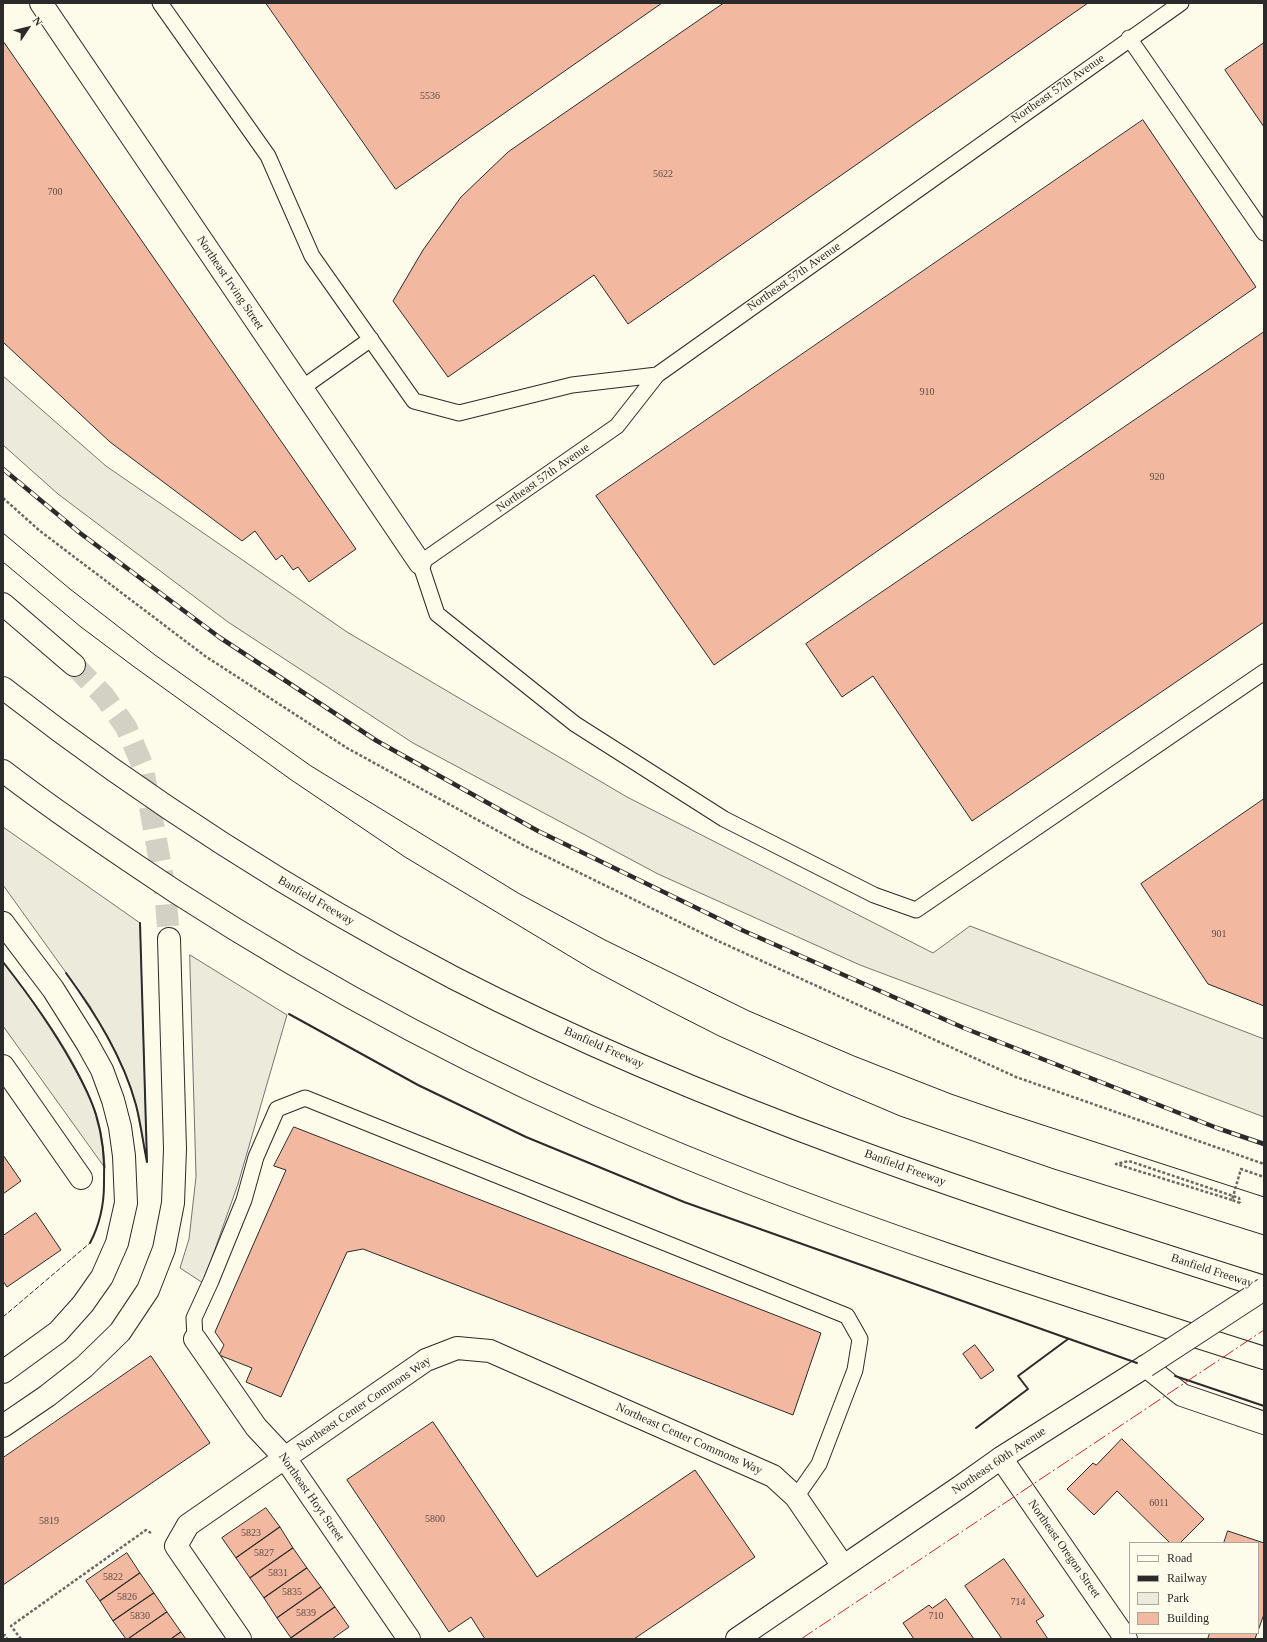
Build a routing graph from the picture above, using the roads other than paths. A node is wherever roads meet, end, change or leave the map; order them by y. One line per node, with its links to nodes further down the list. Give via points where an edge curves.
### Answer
1 (41, 3): 8 (main road, Northeast Irving Street)
2 (160, 3): 6 (lane, via 268,156 312,256)
3 (1181, 3): 4 (lane, Northeast 57th Avenue)
4 (1129, 38): 5 (lane); 7 (lane, Northeast 57th Avenue)
5 (1264, 233)
6 (371, 339): 7 (lane, via 414,401 459,413 572,385); 8 (lane)
7 (657, 375): 9 (lane, Northeast 57th Avenue, via 617,426)
8 (302, 388): 9 (main road, Northeast Irving Street)
9 (420, 563): 12 (lane, via 438,614 575,724 724,818 874,895 916,910)
10 (3, 604): 11 (main road)
11 (74, 665)
12 (1264, 672)
13 (3, 688): 19 (main road, Banfield Freeway, via 146,794 247,860 349,921 455,978 563,1031 672,1079 892,1164)
14 (3, 771): 21 (main road, via 108,847 313,977 535,1092 646,1141 869,1227)
15 (3, 923): 23 (main road, via 53,989 102,1070 120,1127 126,1203 117,1243 102,1277 83,1304 58,1332)
16 (168, 939): 25 (main road, via 175,1149 173,1203 164,1249 148,1290 120,1332 84,1367)
17 (3, 1066): 18 (main road)
18 (81, 1178)
19 (1264, 1288): 22 (main road, Northeast 60th Avenue, bridge)
20 (195, 1339): 26 (main road, Northeast Hoyt Street, via 256,1427); 28 (lane, via 194,1318 244,1200 256,1157 276,1109 305,1098 847,1316 860,1339 855,1370 819,1464)
21 (1264, 1358)
22 (1146, 1366): 24 (main road, via 1182,1395); 27 (main road, Northeast 60th Avenue)
23 (3, 1372)
24 (1264, 1423)
25 (3, 1426)
26 (285, 1458): 28 (main road, Northeast Center Commons Way, via 426,1360 457,1348 497,1354 773,1476); 30 (main road, Northeast Center Commons Way, via 188,1525 176,1546); 31 (main road, Northeast Hoyt Street)
27 (1001, 1458): 29 (main road, Northeast 60th Avenue); 33 (main road, Northeast Oregon Street)
28 (796, 1497): 29 (main road, Northeast Center Commons Way)
29 (843, 1566): 32 (main road, Northeast 60th Avenue)
30 (240, 1639)
31 (409, 1639)
32 (737, 1639)
33 (1126, 1639)

